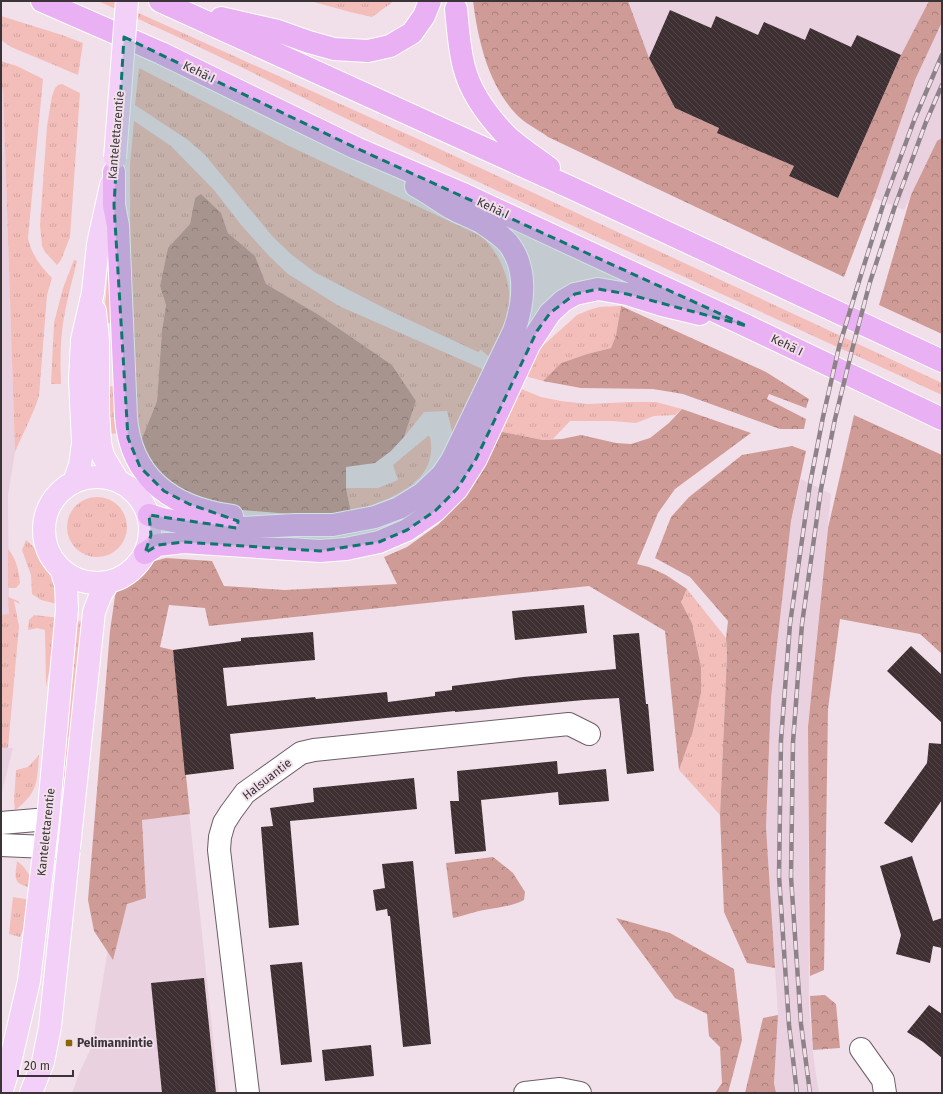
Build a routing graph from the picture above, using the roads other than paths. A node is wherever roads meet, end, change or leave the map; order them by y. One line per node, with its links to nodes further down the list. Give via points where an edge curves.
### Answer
1 (42, 1): 6 (highway, Kehä I, via 161,54)
2 (127, 1): 7 (main road, Kantelettarentie, bridge)
3 (430, 1): 4 (highway, via 424,16 412,33 390,46 368,51 334,48 278,31)
4 (169, 5): 8 (highway)
5 (456, 5): 8 (highway, via 464,67 471,86 491,118 506,135)
6 (356, 148): 10 (highway, Kehä I, via 461,193); 16 (highway, via 454,209 479,221 507,242 518,261 522,275 520,313 452,460 442,475 422,494 399,508 375,517 333,525)
7 (114, 165): 9 (main road, Kantelettarentie, via 98,244); 16 (highway, via 127,426 128,438 136,458 145,473 172,497 229,516)
8 (576, 190): 11 (highway)
9 (93, 292): 13 (main road, Kantelettarentie, via 98,340 100,444 103,456); 14 (main road, Kantelettarentie, via 82,340 80,380 83,443)
10 (747, 326): 12 (highway, Kehä I); 17 (highway, via 627,294 598,289 576,294 563,301 550,313 537,331 476,459 457,490 435,511 407,530 379,542 346,549 289,550 183,542 158,545)
11 (942, 361)
12 (942, 419)
13 (118, 481): 14 (main road, via 96,476); 15 (main road, via 129,486 137,494)
14 (74, 482): 18 (main road, via 57,494 45,516 45,542 48,552)
15 (149, 515): 16 (highway, via 183,522 241,528); 17 (main road, via 151,535)
16 (295, 525)
17 (145, 554): 19 (main road, via 131,572)
18 (61, 569): 19 (main road, via 83,582); 21 (main road, Kantelettarentie, via 66,585 67,609)
19 (109, 582): 22 (main road, Kantelettarentie, via 94,612)
20 (589, 734): 30 (street, Halsuantie, via 570,724 301,752 245,793 224,824 220,850)
21 (48, 820): 22 (street); 23 (street); 25 (main road, Kantelettarentie)
22 (71, 820): 26 (main road, Kantelettarentie)
23 (1, 823)
24 (1, 845): 25 (street)
25 (44, 848): 26 (street); 28 (main road, Kantelettarentie, via 29,981)
26 (69, 848): 29 (main road, Kantelettarentie, via 50,1027 43,1062)
27 (861, 1049): 33 (street, via 883,1080)
28 (1, 1093)
29 (31, 1093)
30 (248, 1093)
31 (525, 1093): 32 (street, via 560,1089)
32 (580, 1093)
33 (885, 1093)

